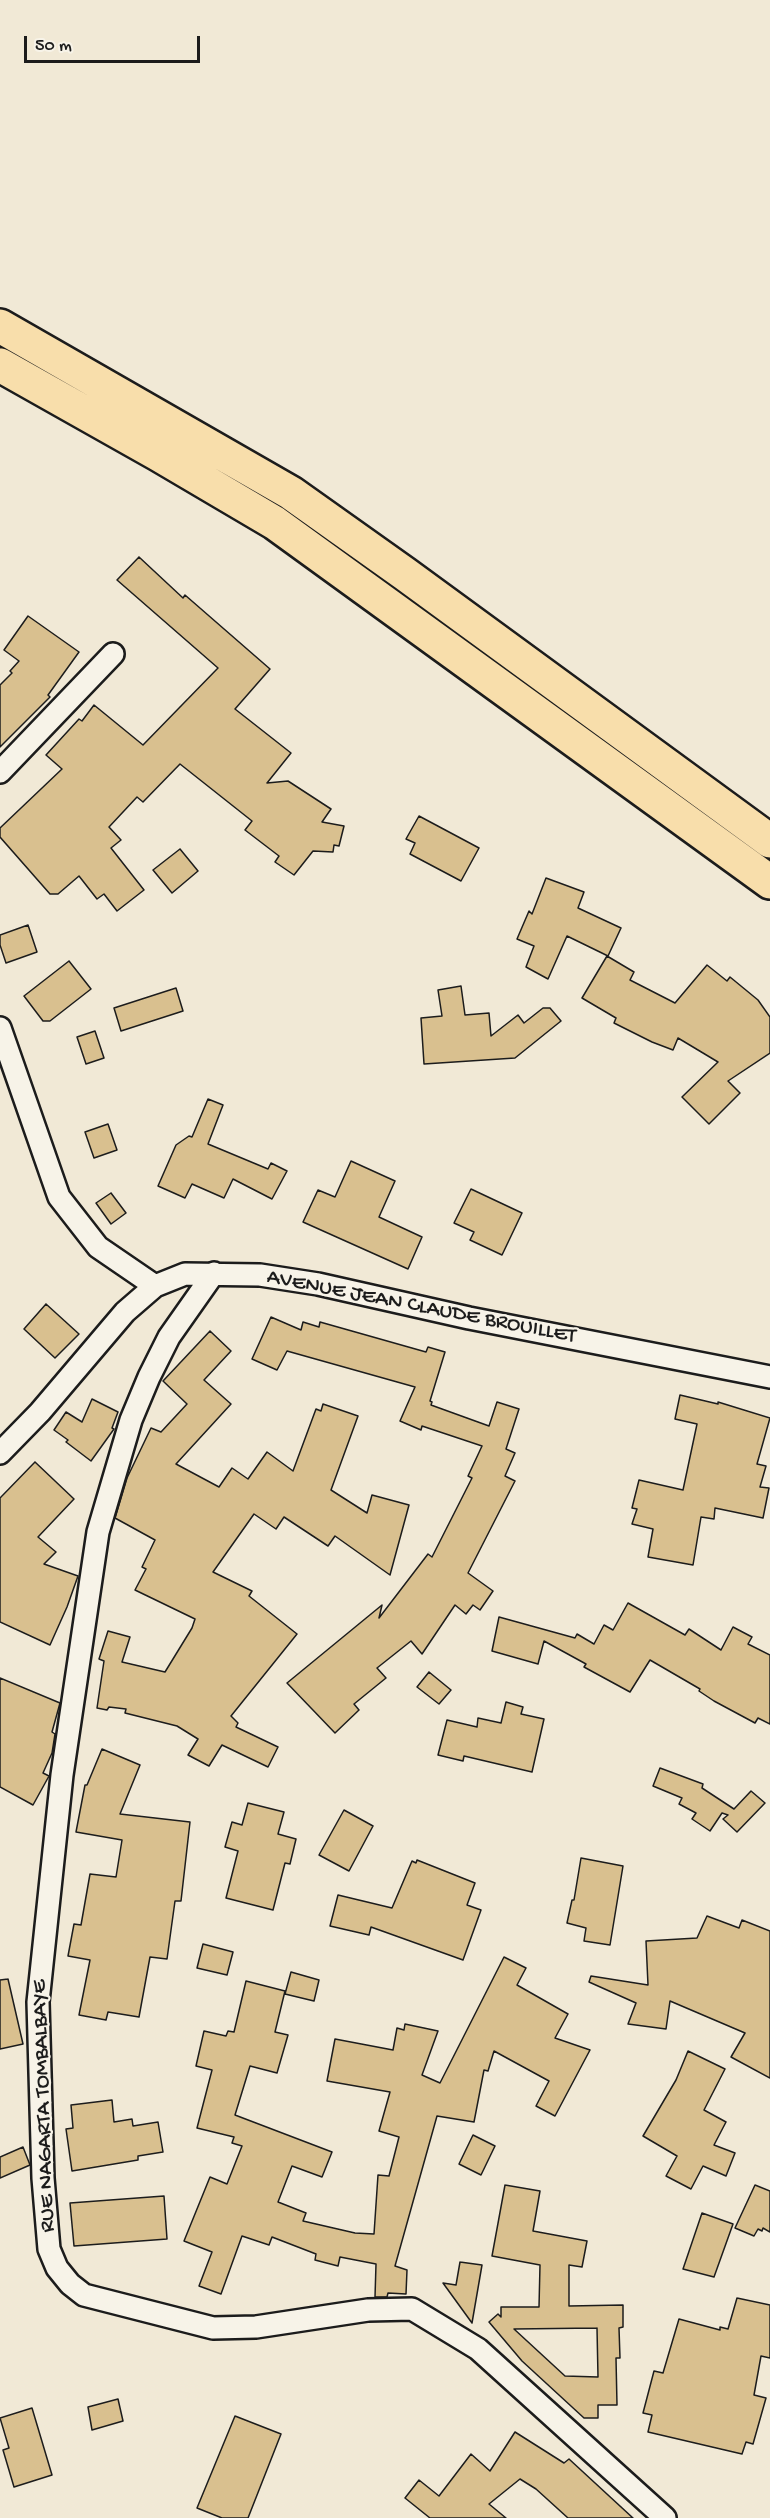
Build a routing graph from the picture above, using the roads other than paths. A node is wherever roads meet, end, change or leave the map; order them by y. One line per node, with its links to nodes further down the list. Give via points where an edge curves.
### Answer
1 (0, 326): 5 (main road, via 291,493)
2 (0, 365): 6 (main road, via 275,523)
3 (113, 654): 4 (street)
4 (0, 772)
5 (770, 841)
6 (770, 882)
7 (0, 1028): 9 (street, via 59,1197 98,1247)
8 (214, 1273): 9 (street, AVENUE JEAN CLAUDE BROUILLET, via 185,1274); 10 (street, AVENUE JEAN CLAUDE BROUILLET, via 318,1284); 12 (street, RUE NAGARTA TOMBALBAYE, via 169,1337 149,1377 131,1420 98,1532 62,1774 38,2002 49,2248 57,2268 84,2295 213,2328 256,2327 368,2310 412,2309 478,2349)
9 (155, 1286): 11 (street, AVENUE JEAN CLAUDE BROUILLET, via 125,1312)
10 (770, 1377)
11 (0, 1454)
12 (665, 2518)

